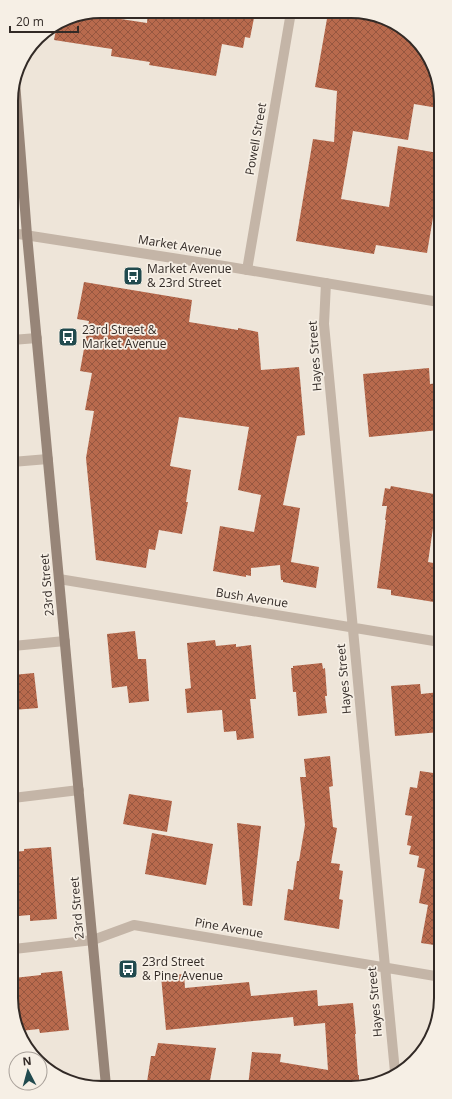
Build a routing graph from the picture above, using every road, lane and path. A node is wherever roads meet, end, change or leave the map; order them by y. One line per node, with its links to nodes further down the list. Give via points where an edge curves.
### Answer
1 (290, 18): 5 (street, Powell Street)
2 (18, 143): 4 (main road, 23rd Street)
3 (18, 233): 4 (street, Market Avenue)
4 (27, 235): 5 (street, Market Avenue); 8 (main road, 23rd Street)
5 (247, 270): 6 (street, Market Avenue)
6 (326, 283): 7 (street, Market Avenue); 13 (street, Hayes Street, via 324,324)
7 (434, 301)
8 (37, 338): 9 (street); 10 (main road, 23rd Street)
9 (18, 340)
10 (48, 458): 11 (street); 12 (main road, 23rd Street)
11 (18, 461)
12 (59, 580): 13 (street, Bush Avenue); 14 (main road, 23rd Street)
13 (353, 628): 15 (street, Bush Avenue); 21 (street, Hayes Street)
14 (65, 641): 16 (street); 17 (main road, 23rd Street)
15 (434, 641)
16 (18, 646)
17 (79, 790): 18 (street); 19 (main road, 23rd Street)
18 (18, 797)
19 (93, 940): 20 (street, Pine Avenue); 21 (street, Pine Avenue, via 134,926); 24 (main road, 23rd Street)
20 (18, 949)
21 (385, 968): 22 (street, Pine Avenue); 23 (street, Hayes Street)
22 (434, 976)
23 (395, 1068)
24 (106, 1081)

